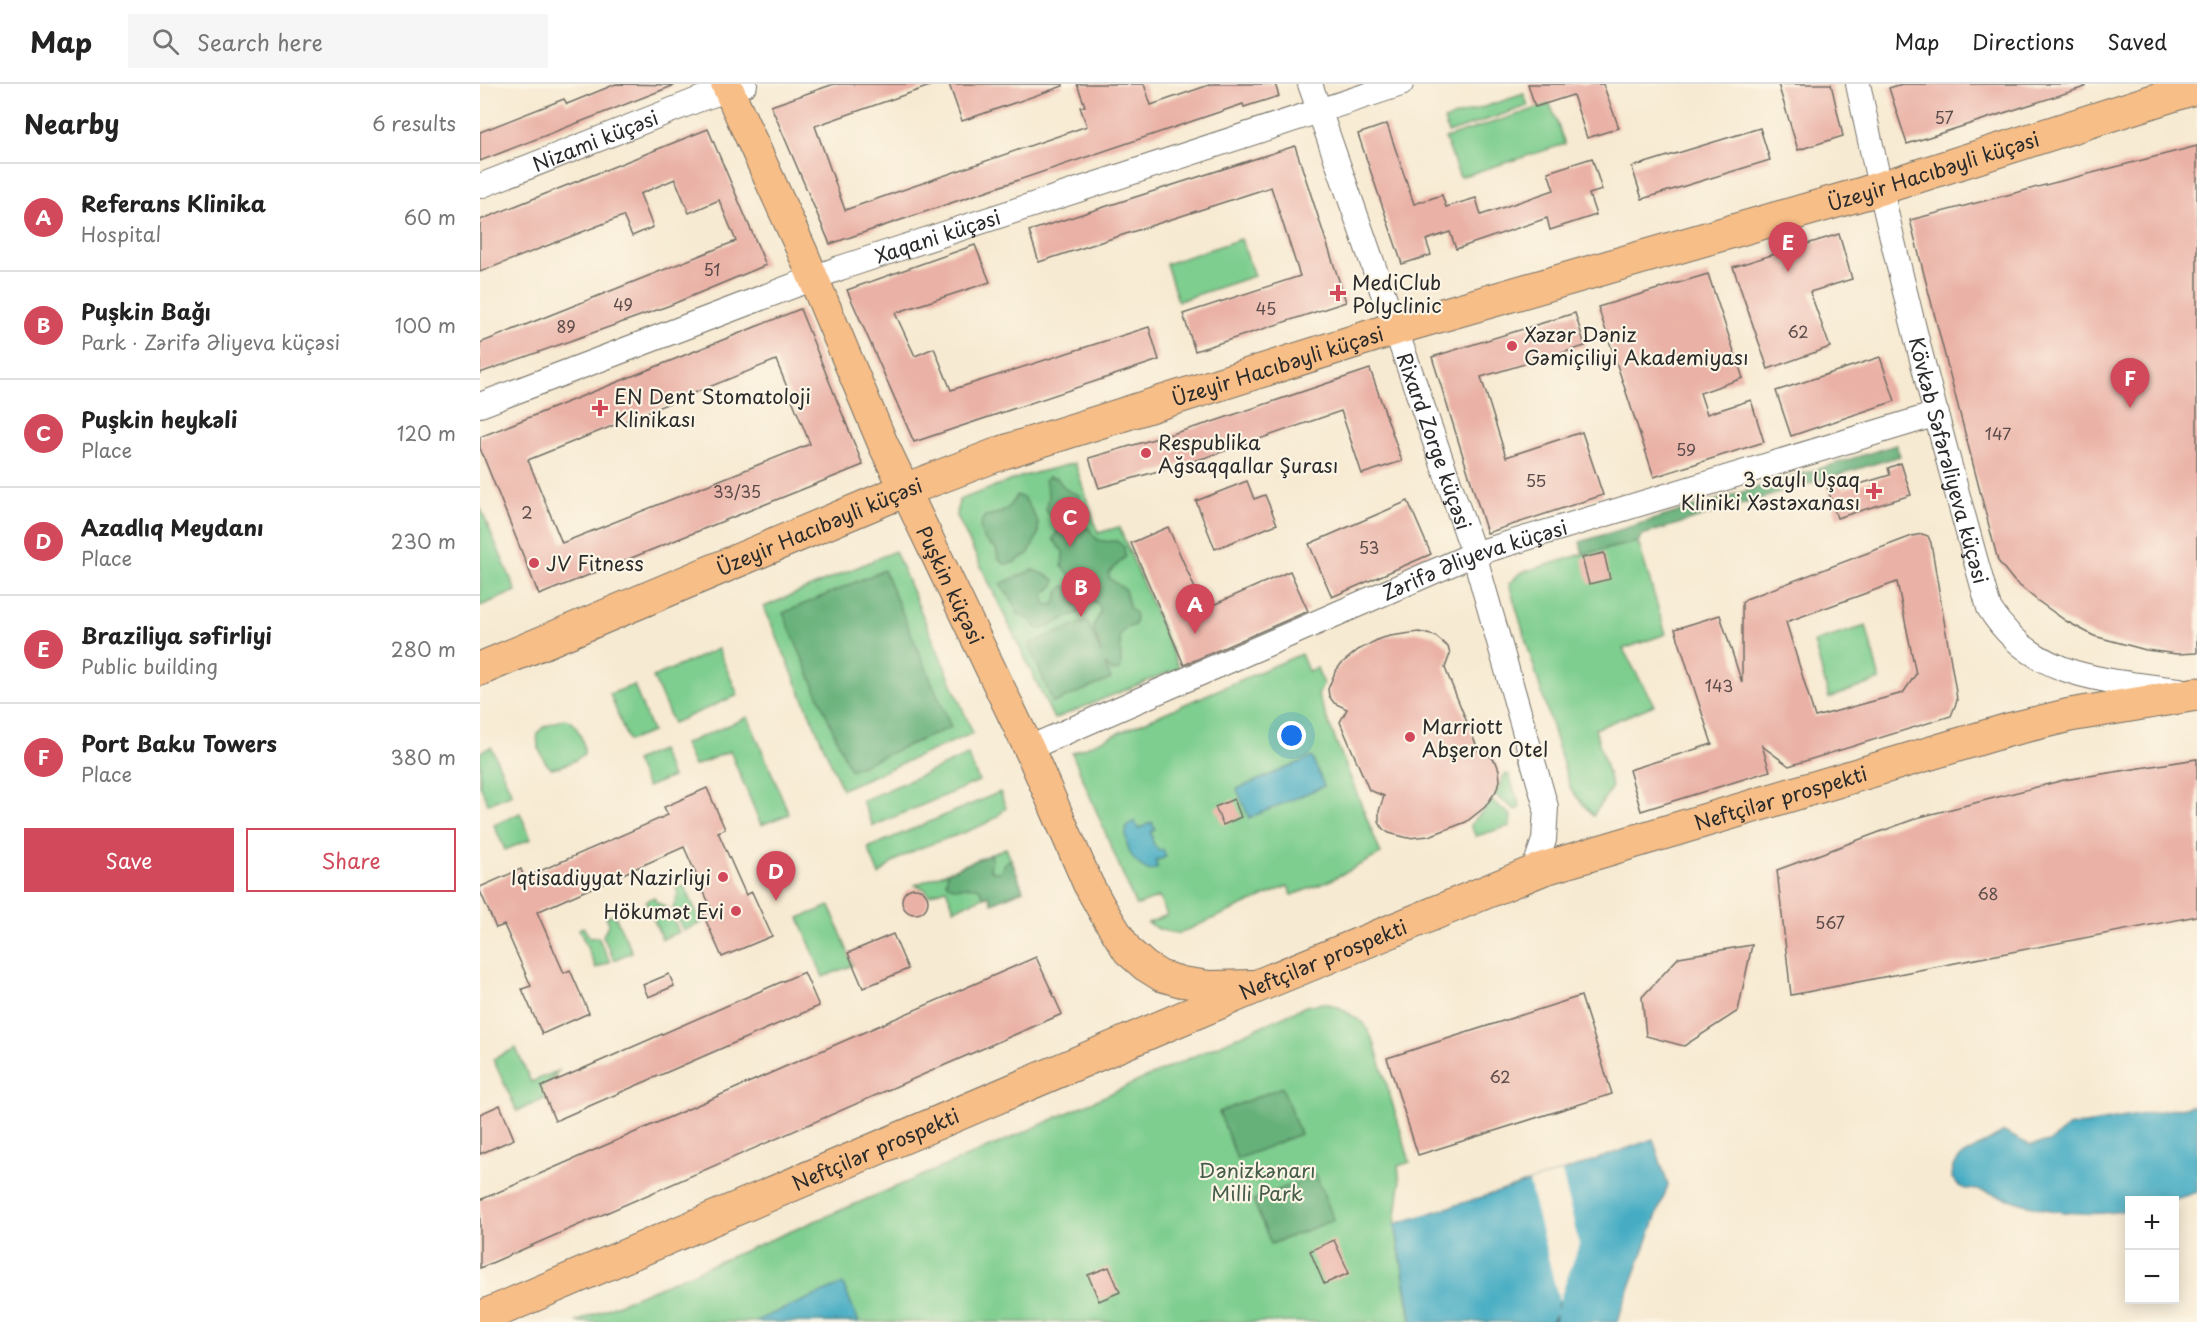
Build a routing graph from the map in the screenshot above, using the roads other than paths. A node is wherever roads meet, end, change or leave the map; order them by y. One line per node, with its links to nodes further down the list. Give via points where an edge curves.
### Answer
1 (1310, 84): 6 (street, Rixard Zorge küçəsi)
2 (1401, 84): 6 (street, Xaqani küçəsi)
3 (1858, 84): 8 (street, Kövkəb Səfərəliyeva küçəsi)
4 (733, 86): 7 (street, Nizami küçəsi); 9 (main road, Puşkin küçəsi)
5 (2197, 87): 8 (highway, Üzeyir Hacıbəyli küçəsi)
6 (1319, 110): 9 (street, Xaqani küçəsi); 10 (street, Rixard Zorge küçəsi)
7 (480, 186)
8 (1880, 187): 10 (highway, Üzeyir Hacıbəyli küçəsi); 12 (street, Kövkəb Səfərəliyeva küçəsi)
9 (813, 278): 11 (street, Xaqani küçəsi); 13 (main road, Puşkin küçəsi)
10 (1397, 328): 13 (highway, Üzeyir Hacıbəyli küçəsi, via 1004,452); 14 (street, Rixard Zorge küçəsi)
11 (480, 405)
12 (1937, 414): 14 (street, Zərifə Əliyeva küçəsi); 16 (street, Kövkəb Səfərəliyeva küçəsi, via 1989,608 2007,633 2033,655 2061,669)
13 (905, 490): 15 (highway, Üzeyir Hacıbəyli küçəsi); 17 (main road, Puşkin küçəsi)
14 (1474, 554): 17 (street, Zərifə Əliyeva küçəsi); 18 (street, Rixard Zorge küçəsi, via 1546,807 1544,840)
15 (480, 669)
16 (2197, 693): 18 (highway, Neftçilər prospekti, via 2008,730)
17 (1029, 747): 19 (main road, Puşkin küçəsi, via 1088,884 1128,951 1161,976 1182,982 1210,986)
18 (1533, 873): 19 (highway, Neftçilər prospekti)
19 (1260, 984): 20 (highway, Neftçilər prospekti)
20 (480, 1318)

